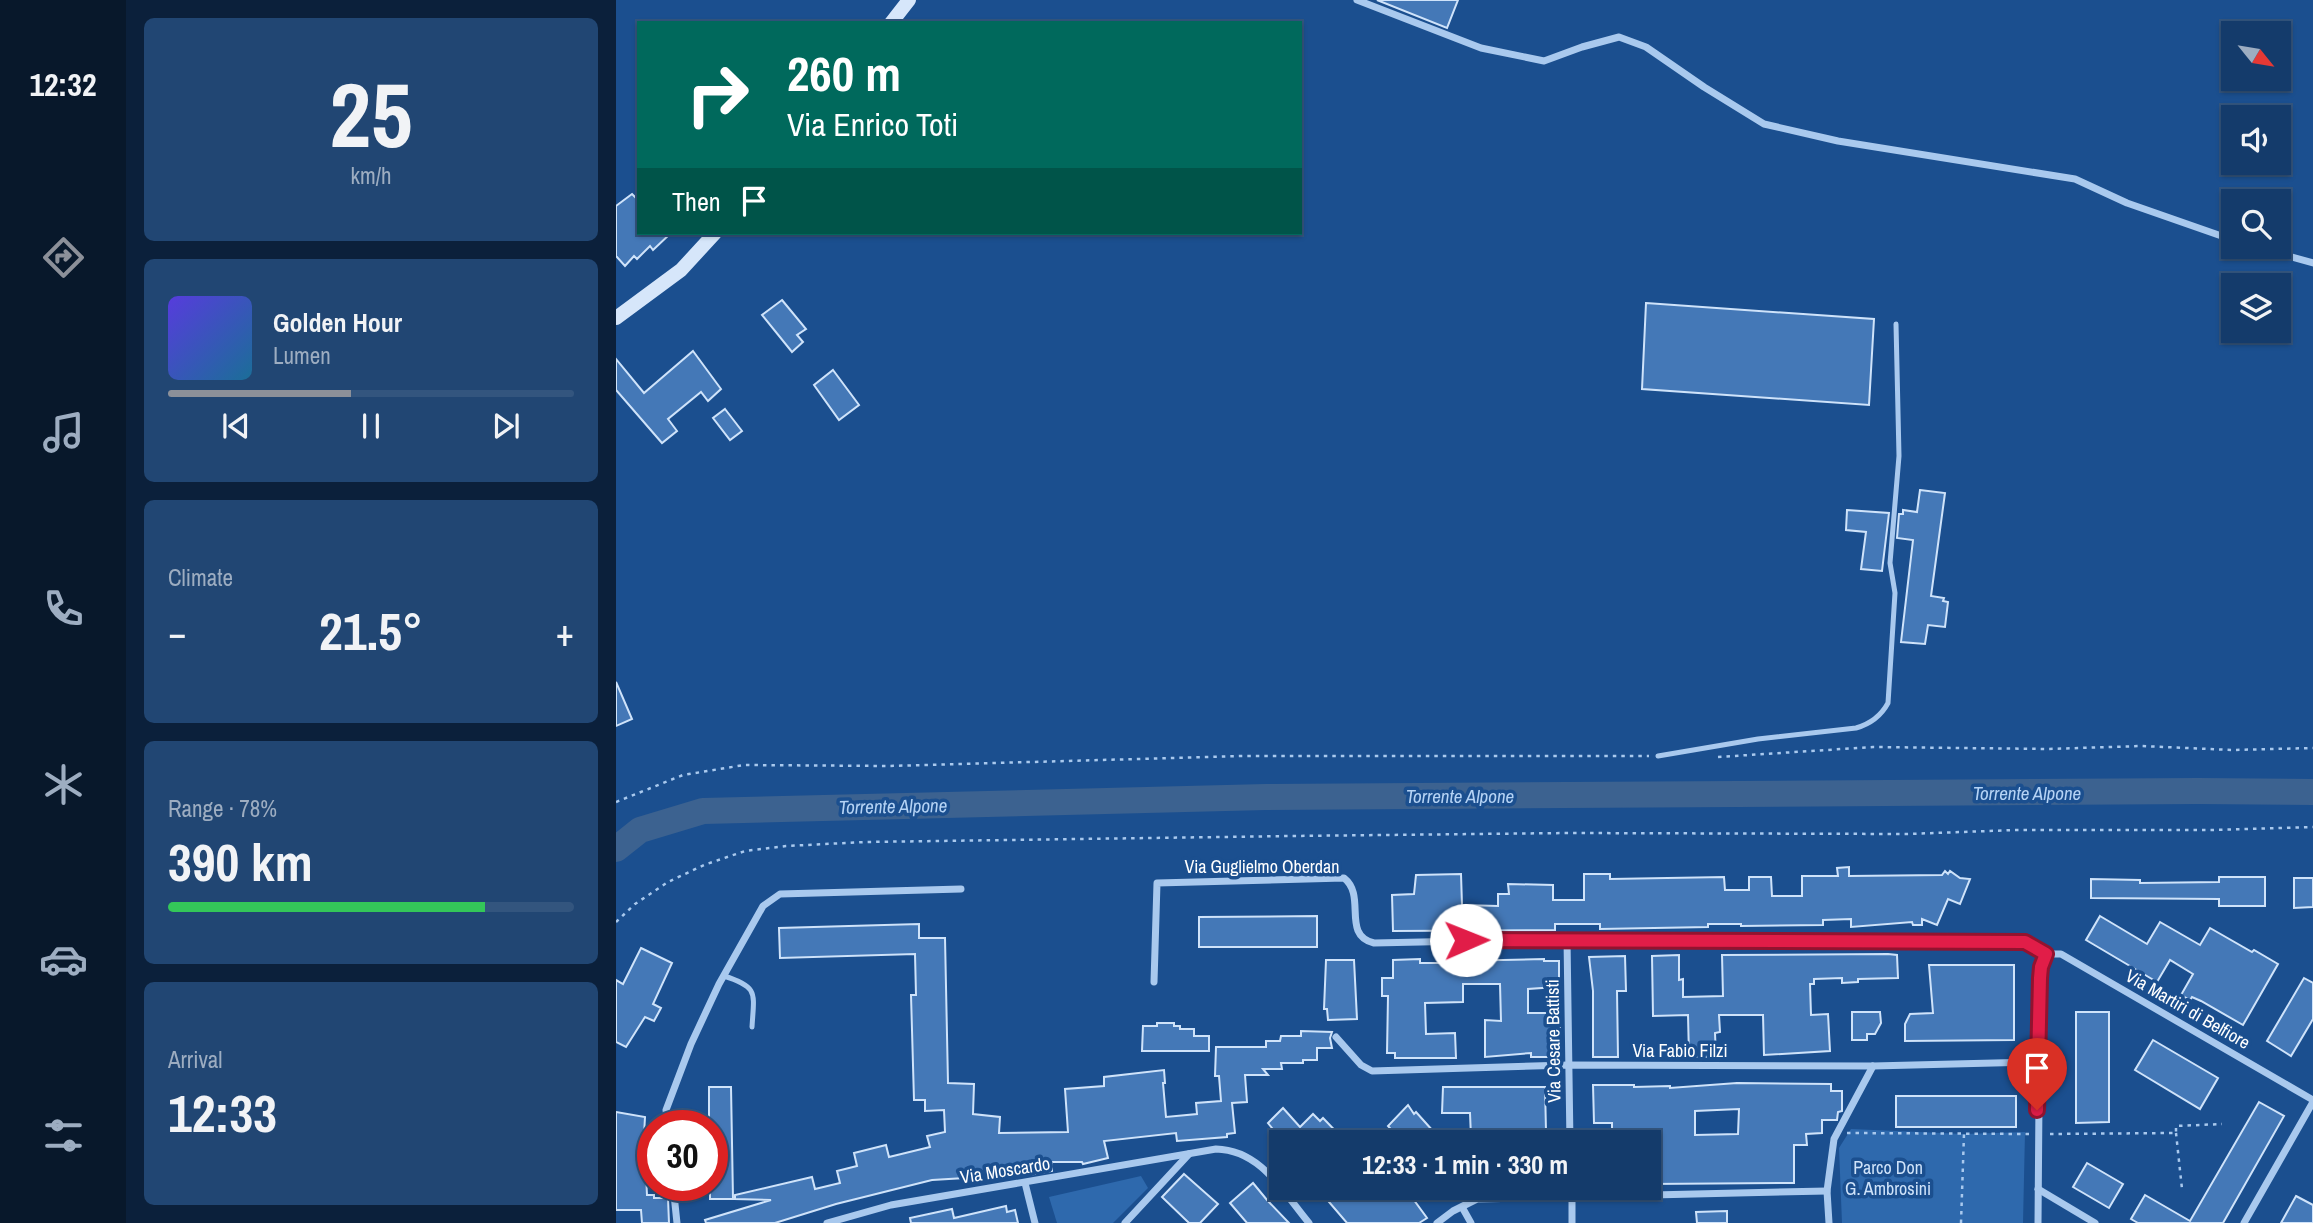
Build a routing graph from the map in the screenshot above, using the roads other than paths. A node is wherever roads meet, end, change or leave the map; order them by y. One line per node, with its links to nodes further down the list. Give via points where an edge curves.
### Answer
1 (909, 0): 3 (street)
2 (1357, 0): 5 (street, via 1481,48 1544,61 1619,37 1646,47 1764,124 1838,141 2075,179 2126,203)
3 (893, 21)
4 (713, 235): 8 (street, via 681,270)
5 (2221, 236)
6 (2291, 257): 7 (street)
7 (2313, 263)
8 (616, 318)
9 (1896, 324): 10 (lane, via 1899,456 1890,563 1895,593 1884,712 1856,728)
10 (1658, 756)
11 (961, 889): 14 (street, via 780,894 763,906)
12 (1567, 939): 13 (street, Via Guglielmo Oberdan, via 2025,942); 15 (street, Via Guglielmo Oberdan, via 1374,943 1357,933 1354,891 1344,878 1157,883); 19 (street, Via Cesare Battisti)
13 (2046, 954): 18 (street, via 2041,967); 21 (street, Via Martiri di Belfiore, via 2061,954)
14 (724, 976): 16 (lane, via 750,987 754,996); 22 (street)
15 (1154, 982)
16 (752, 1027)
17 (1336, 1037): 19 (street, Via Fabio Filzi, via 1372,1071)
18 (2038, 1062): 20 (street, Via Fabio Filzi); 26 (street)
19 (1568, 1065): 20 (street, Via Fabio Filzi); 23 (street, Via Cesare Battisti)
20 (1873, 1066): 27 (street, via 1834,1139)
21 (2313, 1101): 44 (street, Via Martiri di Belfiore)
22 (666, 1110)
23 (1570, 1130)
24 (1190, 1154): 25 (street, Via Moscardo); 36 (street); 37 (street, Via Moscardo, via 1231,1150 1253,1159)
25 (1025, 1183): 34 (street, Via Moscardo, via 891,1205); 35 (street)
26 (2038, 1189): 42 (street); 43 (street)
27 (1827, 1191): 28 (street); 41 (street)
28 (1661, 1192)
29 (1475, 1200): 32 (street)
30 (1572, 1200): 40 (street)
31 (675, 1201): 33 (street)
32 (1462, 1207): 38 (street); 39 (street)
33 (677, 1223)
34 (827, 1223)
35 (1035, 1223)
36 (1125, 1223)
37 (1309, 1223)
38 (1437, 1223)
39 (1471, 1223)
40 (1572, 1223)
41 (1829, 1223)
42 (2038, 1223)
43 (2095, 1223)
44 (2244, 1223)

